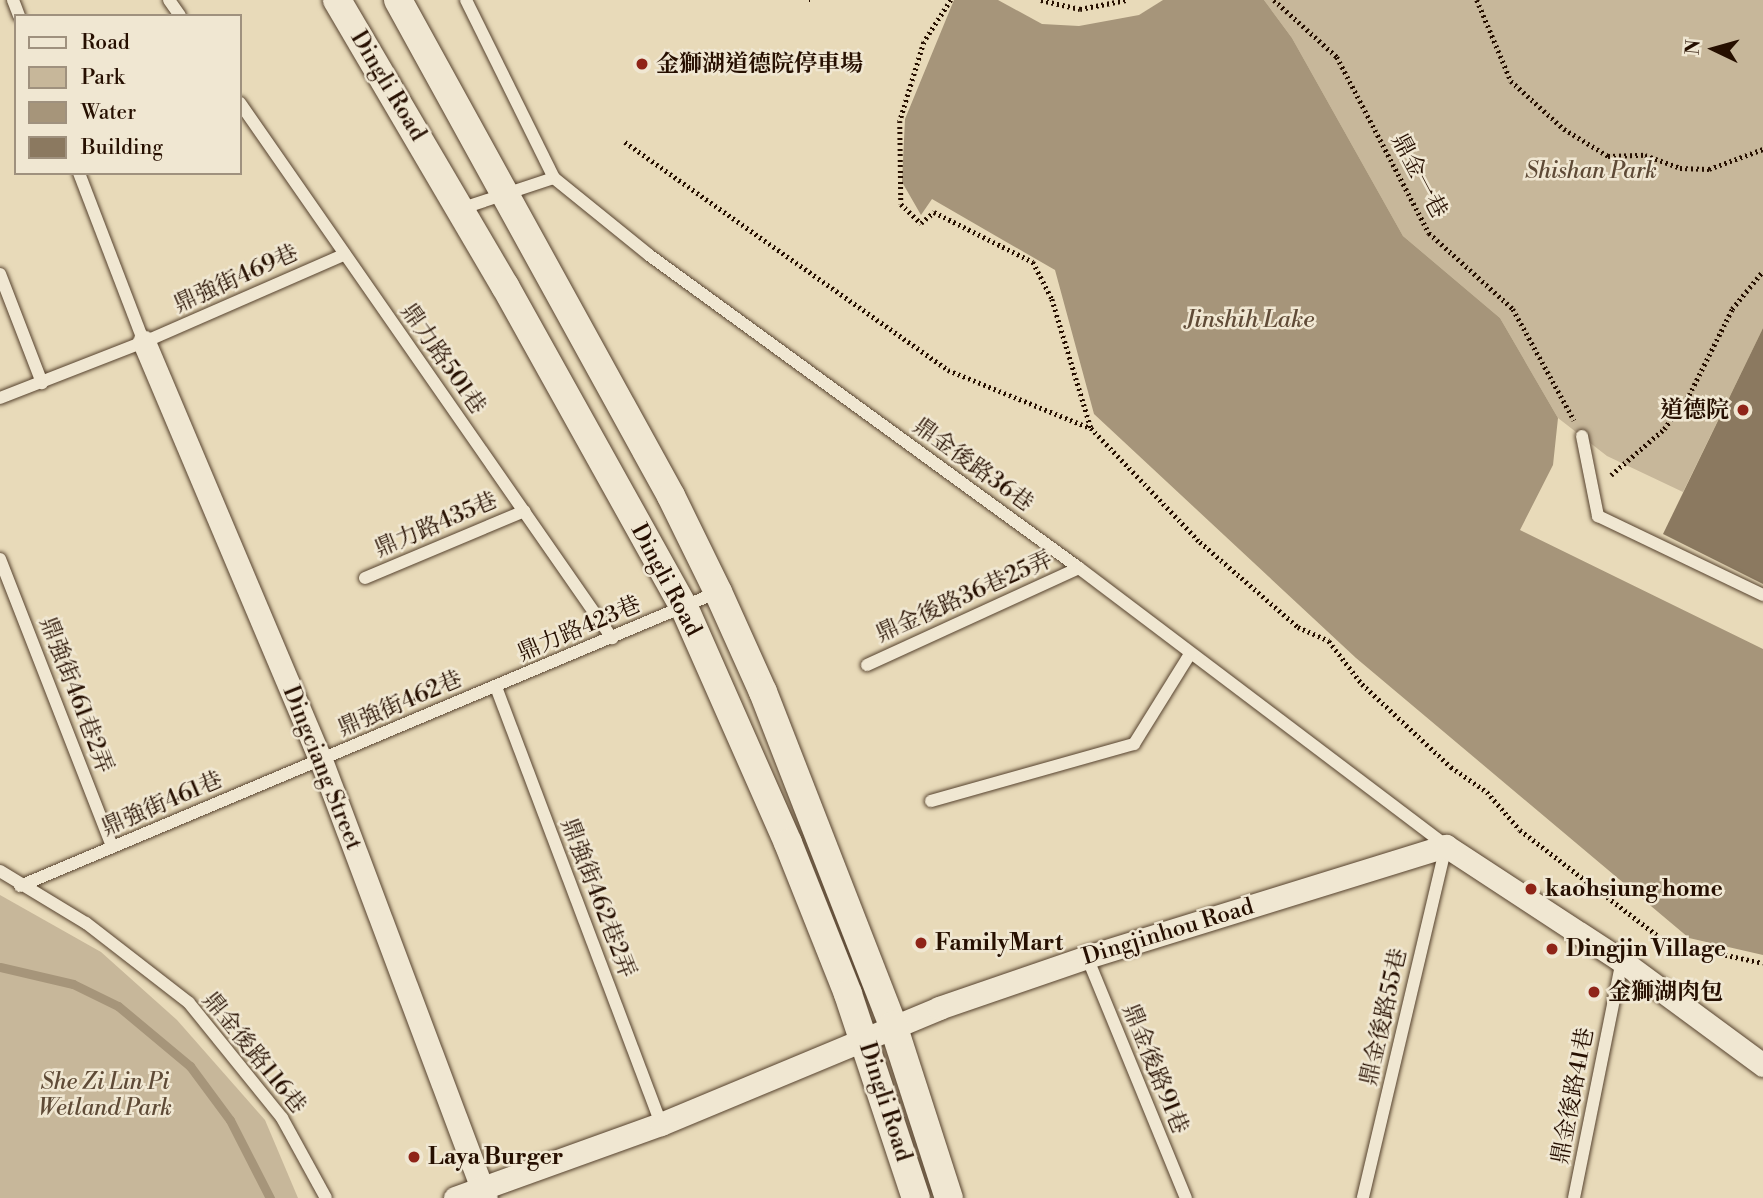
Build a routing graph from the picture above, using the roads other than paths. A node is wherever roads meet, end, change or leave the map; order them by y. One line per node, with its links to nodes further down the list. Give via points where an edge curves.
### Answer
1 (337, 0): 8 (street, Dingli Road)
2 (398, 0): 7 (street, Dingli Road)
3 (466, 0): 6 (lane)
4 (242, 106): 9 (lane, 鼎力路501巷)
5 (80, 175): 11 (lane)
6 (554, 177): 7 (lane); 17 (lane, 鼎金後路36巷, via 649,255)
7 (505, 195): 8 (lane); 19 (street, Dingli Road, via 671,496)
8 (460, 209): 21 (street, Dingli Road)
9 (345, 254): 11 (lane, 鼎強街469巷); 15 (lane, 鼎力路501巷)
10 (0, 274): 12 (lane)
11 (144, 342): 12 (lane, 鼎強街469巷); 26 (street, Dingciang Street)
12 (41, 383): 13 (lane, 鼎強街469巷)
13 (0, 398)
14 (1582, 436): 20 (lane, via 1598,516)
15 (524, 511): 18 (lane, 鼎力路435巷); 22 (lane, 鼎力路501巷)
16 (0, 559): 29 (lane, 鼎強街461巷2弄)
17 (1079, 568): 23 (lane, 鼎金後路36巷); 24 (lane, 鼎金後路36巷25弄)
18 (365, 578)
19 (718, 592): 21 (lane, 鼎力路423巷); 34 (street, Dingli Road, via 763,692)
20 (1763, 595)
21 (684, 607): 22 (lane, 鼎力路423巷); 35 (street, Dingli Road, via 788,844)
22 (612, 638): 25 (lane, 鼎力路423巷)
23 (1190, 654): 27 (lane, via 1134,744); 28 (lane, 鼎金後路36巷)
24 (867, 665)
25 (496, 687): 26 (lane, 鼎強街462巷); 37 (lane, 鼎強街462巷2弄)
26 (321, 760): 29 (lane, 鼎強街461巷); 38 (street, Dingciang Street)
27 (931, 801)
28 (1446, 846): 32 (street, Dingjinhou Road); 33 (street); 44 (lane, 鼎金後路55巷)
29 (112, 847): 31 (lane, 鼎強街461巷)
30 (0, 871): 31 (lane, 鼎金後路116巷)
31 (20, 886): 39 (lane, 鼎金後路116巷, via 86,923 189,1003 282,1118)
32 (1087, 957): 34 (street, Dingjinhou Road); 43 (lane, 鼎金後路91巷)
33 (1622, 961): 36 (street); 45 (lane, 鼎金後路41巷)
34 (893, 1025): 35 (street, Dingjinhou Road); 42 (street, Dingli Road)
35 (864, 1037): 37 (street, Dingjinhou Road); 41 (street, Dingli Road)
36 (1763, 1065)
37 (661, 1124): 38 (street, Dingjinhou Road)
38 (484, 1193): 40 (street, Dingjinhou Road)
39 (326, 1198)
40 (455, 1198)
41 (916, 1198)
42 (949, 1198)
43 (1185, 1198)
44 (1363, 1198)
45 (1574, 1198)

